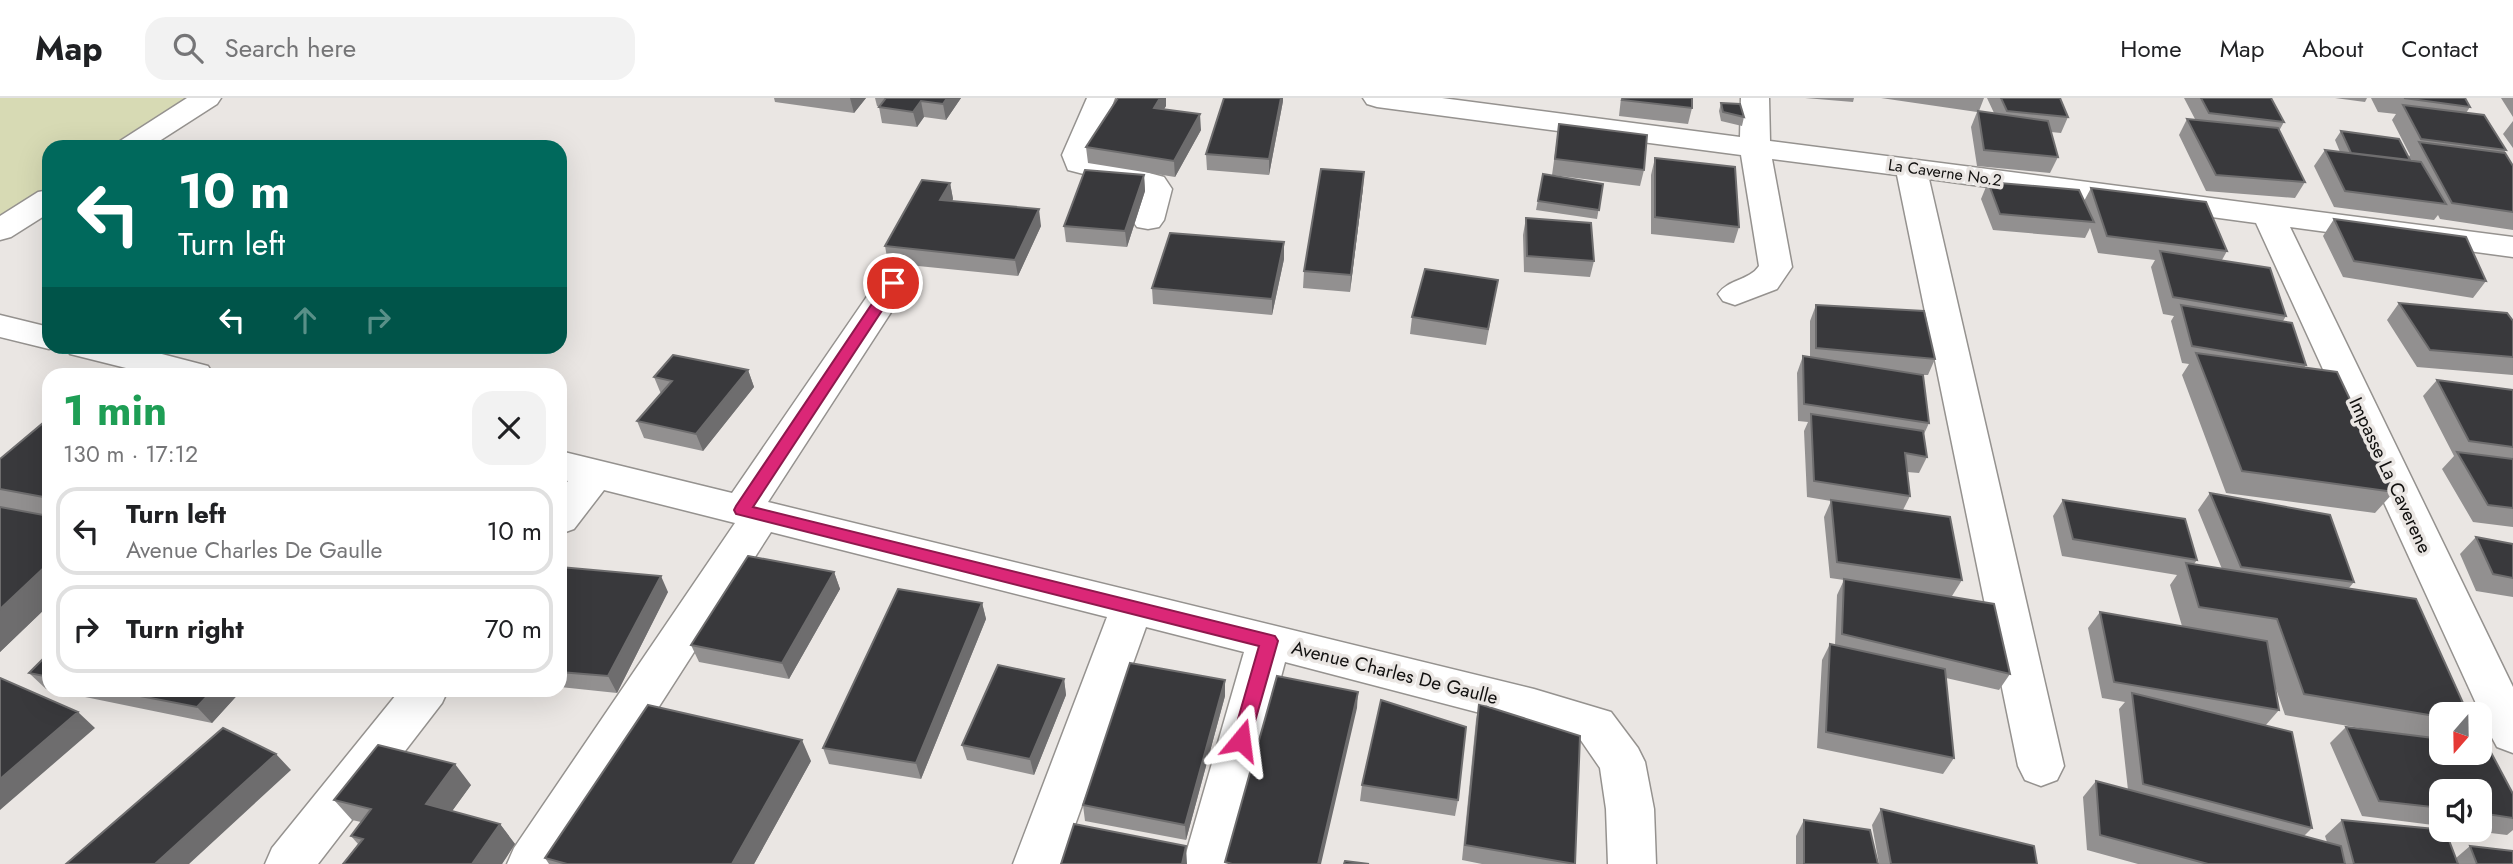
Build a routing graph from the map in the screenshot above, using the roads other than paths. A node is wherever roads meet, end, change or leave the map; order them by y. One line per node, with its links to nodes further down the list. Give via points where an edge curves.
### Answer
1 (207, 98): 6 (street)
2 (1101, 98): 11 (street, via 1077,155 1079,164 1153,183 1157,189)
3 (1377, 98): 5 (street, La Caverne No.2)
4 (1755, 98): 7 (street)
5 (1466, 104): 7 (street, La Caverne No.2)
6 (141, 140)
7 (1755, 148): 8 (street, La Caverne No.2); 15 (street, via 1776,267 1765,282)
8 (1911, 167): 10 (street, La Caverne No.2); 27 (street)
9 (42, 203): 12 (street)
10 (2269, 216): 13 (street, La Caverne No.2); 26 (street, Impasse La Caverene)
11 (1148, 220)
12 (0, 230)
13 (2513, 247)
14 (893, 283): 22 (street)
15 (1735, 294)
16 (0, 326): 17 (street)
17 (42, 336)
18 (114, 354): 19 (street)
19 (171, 368)
20 (578, 469): 21 (street); 22 (street, Avenue Charles De Gaulle)
21 (567, 500)
22 (751, 512): 23 (street, Avenue Charles De Gaulle); 29 (street)
23 (1132, 607): 24 (street, Avenue Charles De Gaulle); 30 (street)
24 (1269, 641): 31 (street); 32 (street, Avenue Charles De Gaulle, via 1595,725 1622,762)
25 (420, 697): 28 (street)
26 (2513, 734)
27 (2041, 766)
28 (289, 864)
29 (531, 864)
30 (1037, 864)
31 (1207, 864)
32 (1632, 864)

